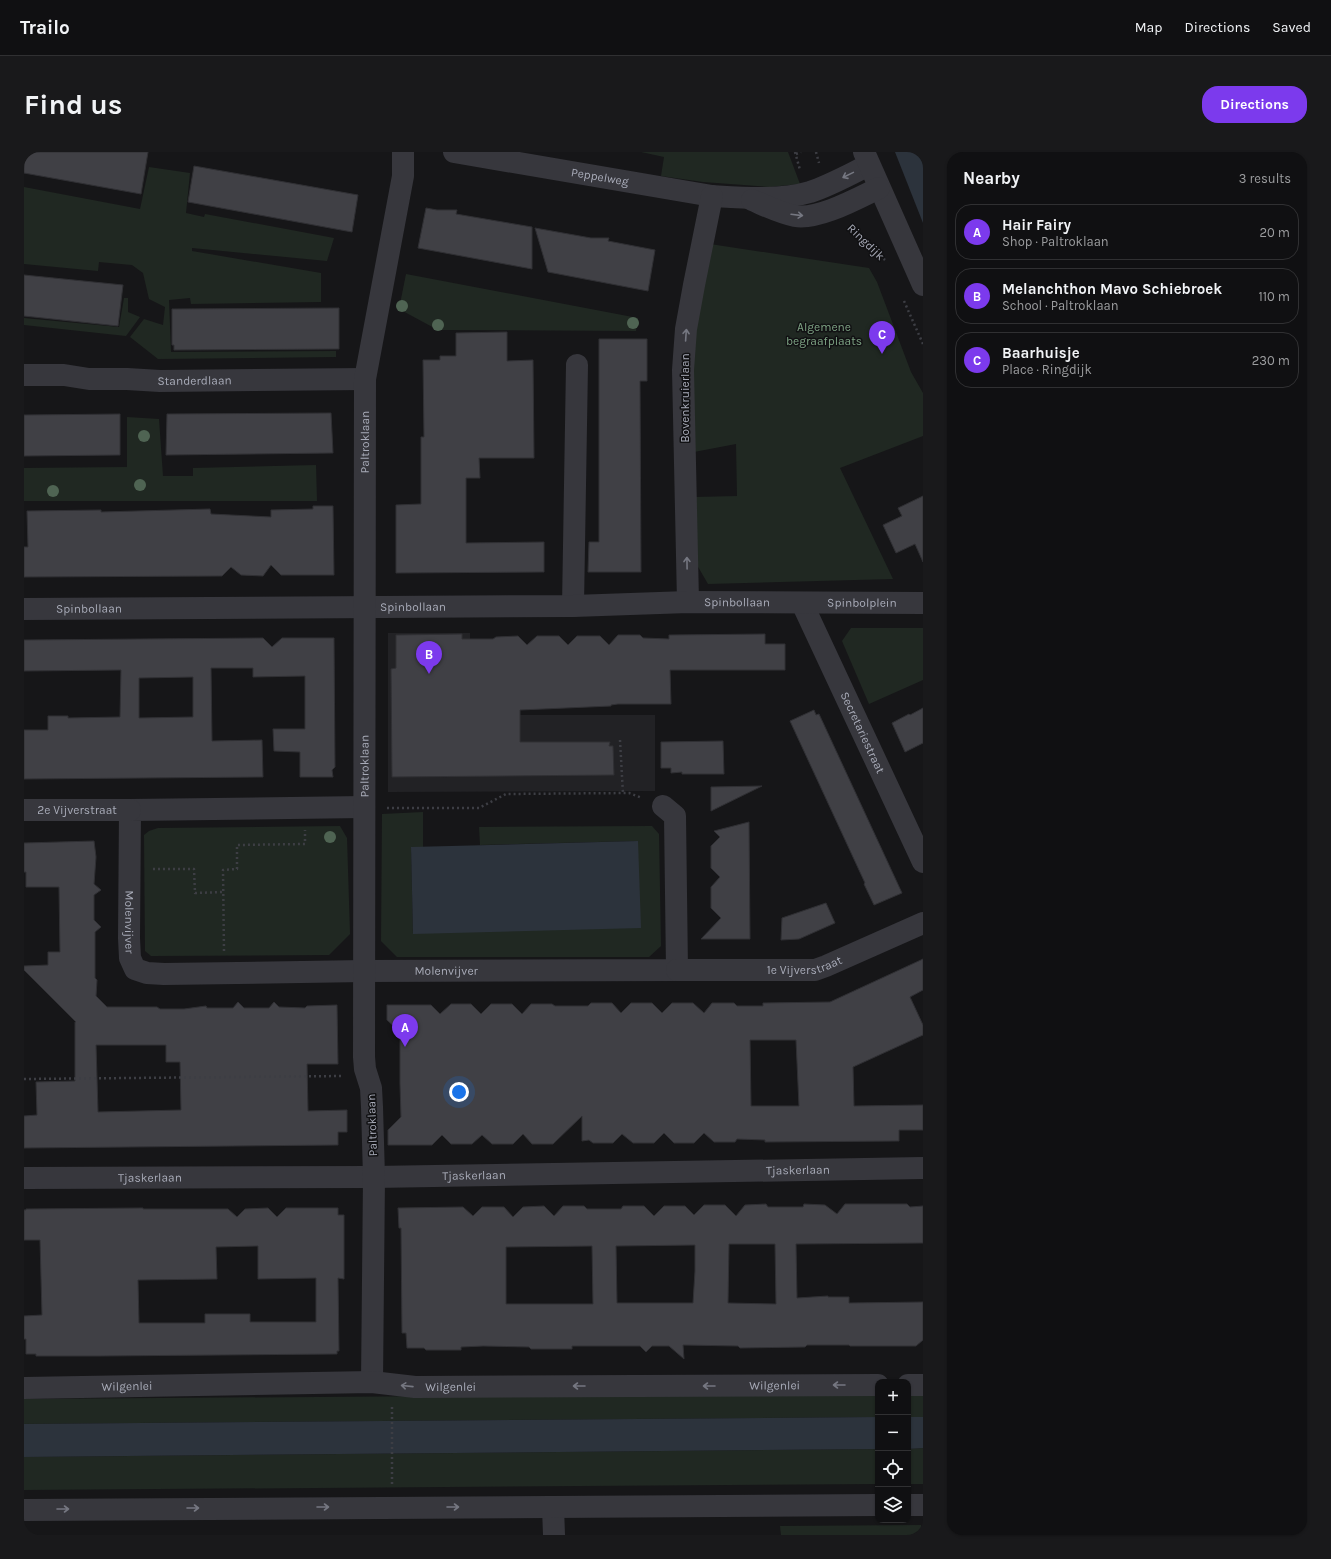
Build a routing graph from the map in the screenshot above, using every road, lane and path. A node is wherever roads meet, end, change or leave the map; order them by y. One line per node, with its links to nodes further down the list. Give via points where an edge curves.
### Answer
1 (403, 152): 16 (street, Paltroklaan, via 403,176)
2 (454, 152): 7 (street, Peppelweg)
3 (801, 152): 4 (path)
4 (796, 154)
5 (866, 158): 6 (street); 8 (street, Peppelweg, one-way to 8, via 827,185 810,192)
6 (879, 188): 9 (street, Peppelweg); 11 (street)
7 (712, 196): 8 (street, Peppelweg); 17 (street, Bovenkruierlaan, one-way to 7, via 683,370 687,322)
8 (747, 198): 9 (street, Peppelweg, one-way to 9, via 782,213 796,216 811,216)
9 (837, 207): 10 (path, Ringdijk, via 844,221)
10 (887, 262)
11 (923, 285)
12 (902, 296): 13 (path)
13 (923, 344)
14 (577, 365): 21 (street)
15 (24, 375): 16 (street, Standerdlaan, via 160,381)
16 (365, 379): 20 (street, Paltroklaan)
17 (688, 602): 18 (street, Spinbollaan); 21 (street, Spinbollaan)
18 (802, 603): 19 (street, Spinbolplein); 30 (street, Secretariestraat)
19 (923, 603)
20 (365, 606): 21 (street, Spinbollaan); 22 (street, Spinbollaan); 26 (street, Paltroklaan)
21 (573, 606)
22 (24, 609)
23 (620, 740): 24 (path)
24 (623, 794): 25 (path, via 629,793); 26 (path, via 506,794 479,808)
25 (663, 806): 34 (street, via 676,816)
26 (364, 807): 27 (street); 35 (street, Paltroklaan)
27 (306, 808): 29 (street); 32 (path, via 306,844 237,845 237,869 224,870)
28 (24, 810): 29 (street, 2e Vijverstraat)
29 (130, 810): 31 (street, Molenvijver)
30 (923, 862)
31 (129, 868): 32 (path, via 194,869 194,893); 36 (street, Molenvijver, via 130,958 135,969 164,974)
32 (223, 892): 36 (path)
33 (923, 923): 34 (street, 1e Vijverstraat, via 815,970)
34 (677, 970): 35 (street, Molenvijver)
35 (365, 971): 36 (street, Molenvijver); 37 (street, Paltroklaan, via 364,1057)
36 (224, 973)
37 (367, 1076): 38 (path); 40 (street, Paltroklaan, via 371,1088)
38 (24, 1079)
39 (923, 1168): 40 (street, Tjaskerlaan)
40 (374, 1177): 41 (street, Tjaskerlaan); 42 (street, Paltroklaan)
41 (24, 1178)
42 (372, 1382): 44 (street, Wilgenlei, one-way to 42, via 415,1387); 46 (street, Wilgenlei)
43 (923, 1384): 45 (street)
44 (875, 1385)
45 (911, 1385)
46 (24, 1388)
47 (392, 1405): 48 (path)
48 (392, 1468)
49 (911, 1504): 50 (street)
50 (923, 1504)
51 (875, 1505): 52 (street)
52 (553, 1507): 53 (street, one-way to 52); 54 (street)
53 (24, 1510)
54 (554, 1535)

